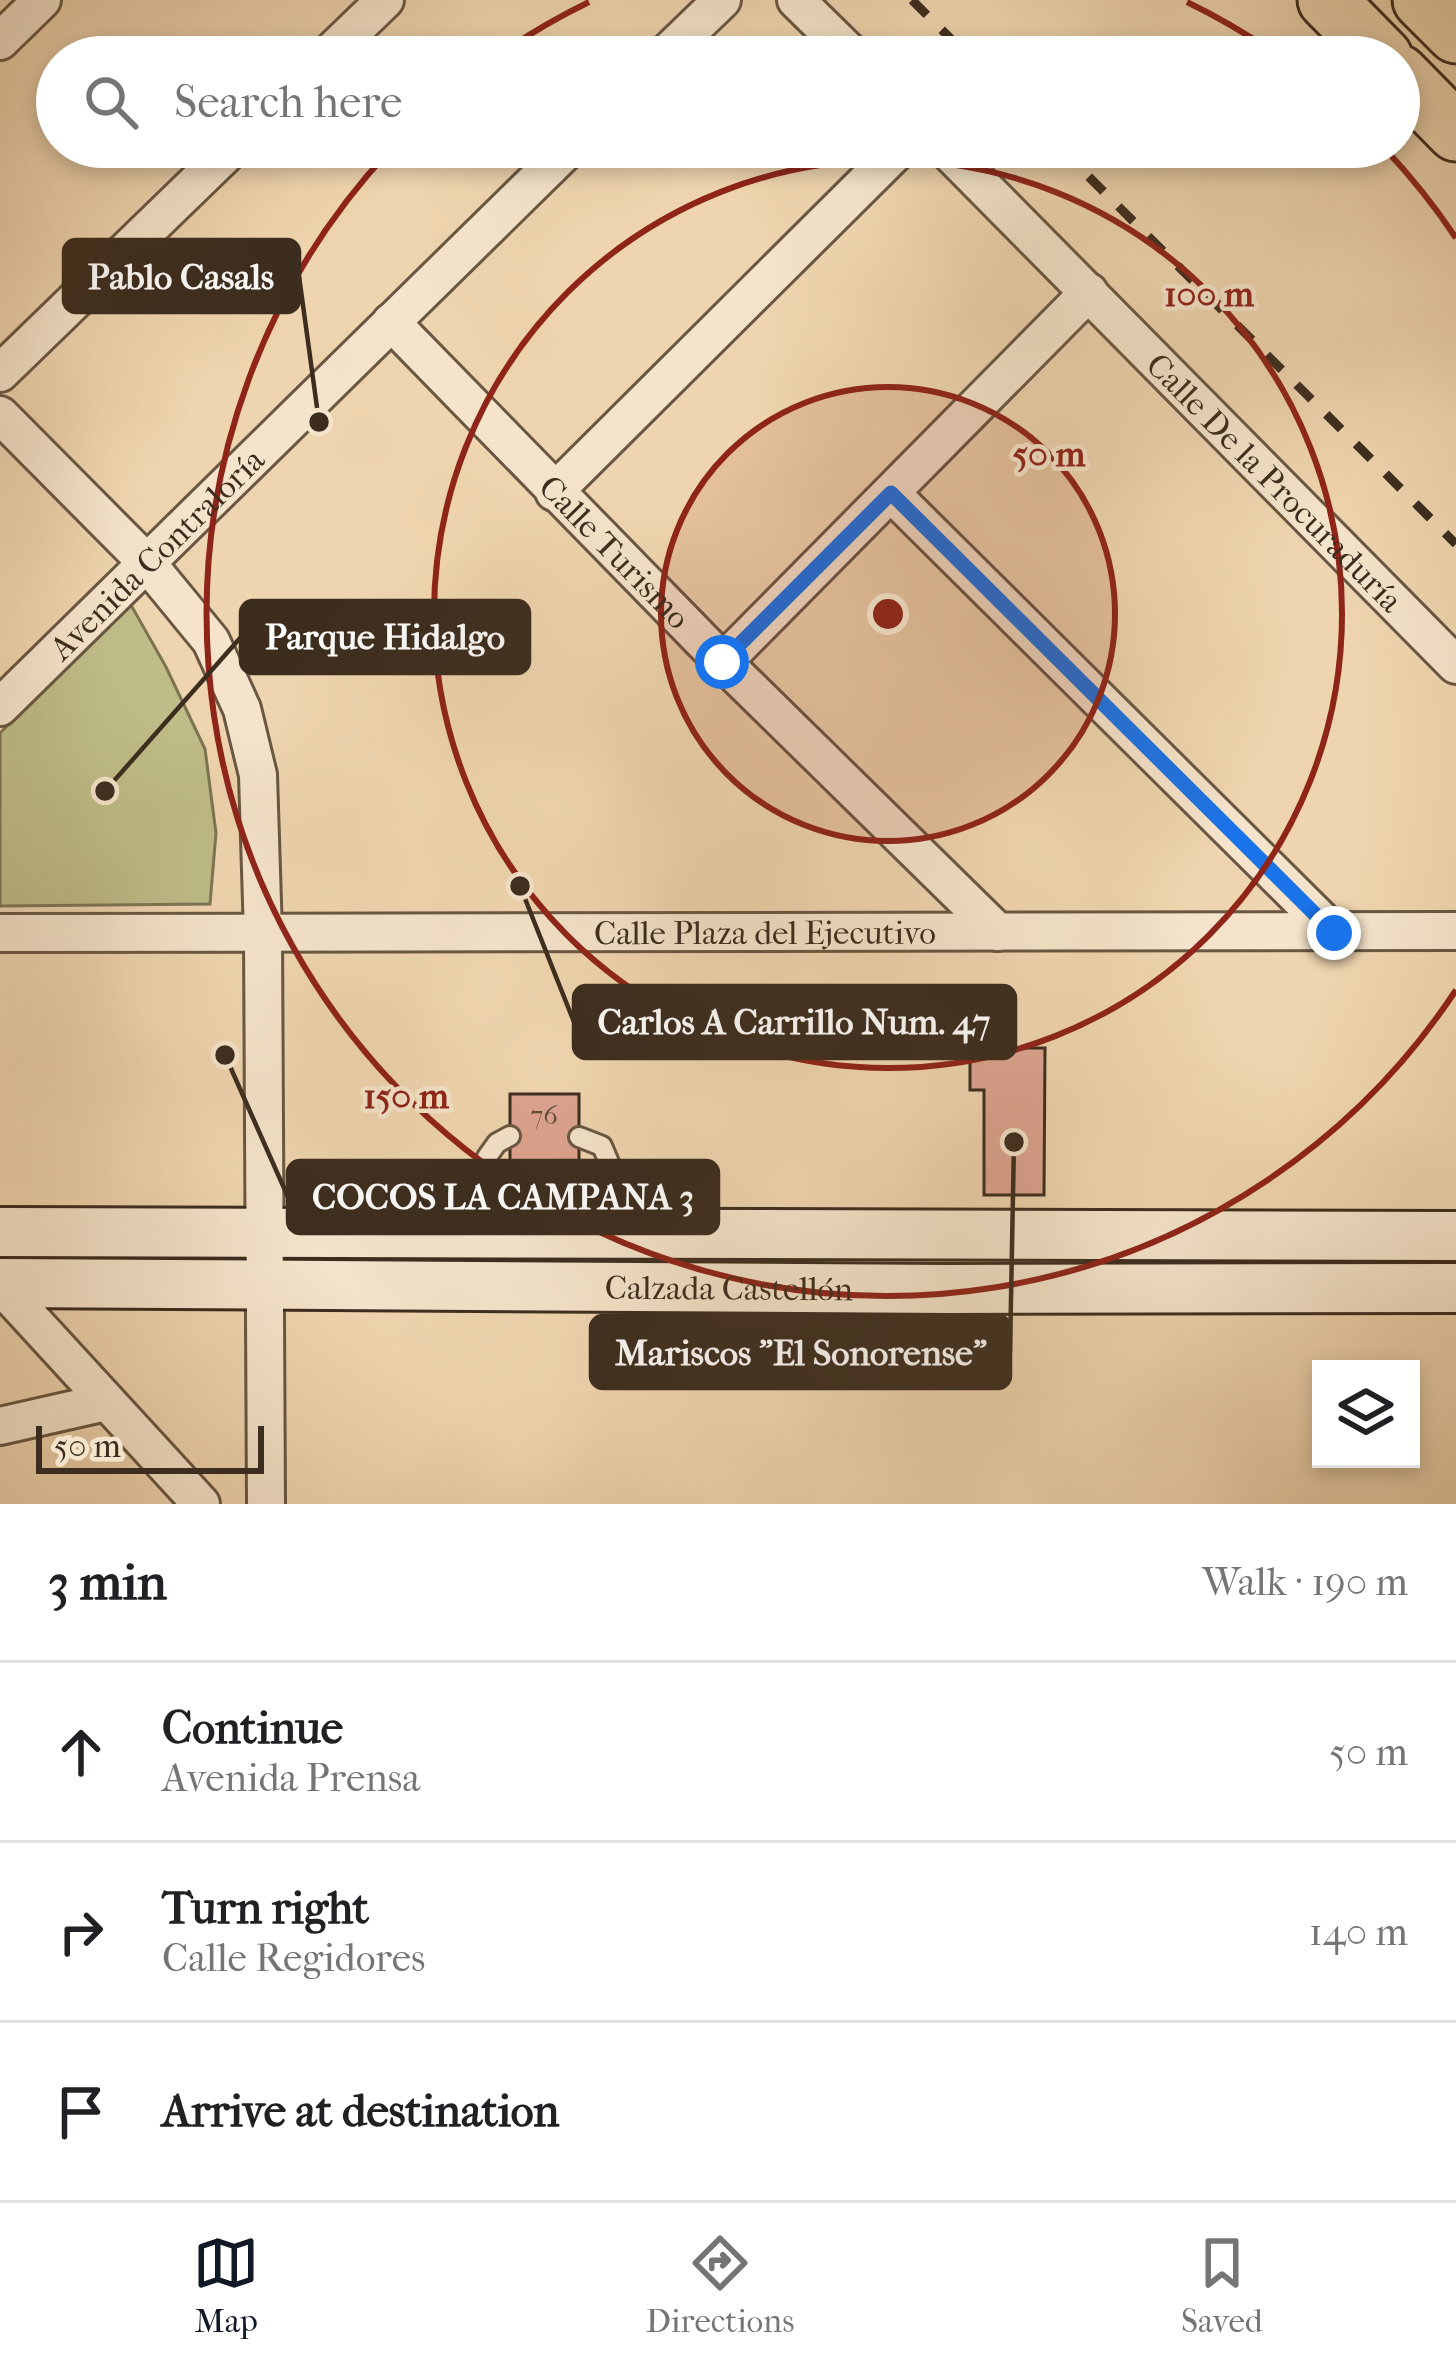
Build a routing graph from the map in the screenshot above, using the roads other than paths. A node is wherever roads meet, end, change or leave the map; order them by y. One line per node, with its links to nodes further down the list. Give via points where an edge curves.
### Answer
1 (42, 0): 12 (street)
2 (385, 0): 8 (street)
3 (722, 0): 9 (street)
4 (796, 0): 10 (street)
5 (1327, 0): 11 (highway)
6 (1422, 0): 7 (highway)
7 (1456, 34)
8 (348, 36)
9 (685, 36)
10 (833, 36)
11 (1362, 36)
12 (0, 41)
13 (1420, 95): 14 (highway)
14 (1456, 131)
15 (211, 168): 21 (street)
16 (549, 168): 20 (street, Avenida Contraloría)
17 (881, 168): 23 (street)
18 (965, 168): 19 (street, Calle De la Procuraduría)
19 (1089, 292): 24 (street); 27 (street, Calle De la Procuraduría)
20 (391, 322): 23 (street, Calle Turismo); 25 (street, Avenida Contraloría)
21 (0, 373)
22 (0, 415): 25 (street)
23 (554, 492): 26 (street, Calle Turismo)
24 (891, 493): 26 (street); 32 (street)
25 (147, 563): 28 (street, Avenida Contraloría); 33 (street, via 211,641 242,709 258,775)
26 (722, 662): 30 (street, Calle Turismo)
27 (1456, 664)
28 (0, 707)
29 (1456, 931): 32 (street, Calle Plaza del Ejecutivo)
30 (998, 932): 32 (street, Calle Plaza del Ejecutivo); 33 (street, Calle Plaza del Ejecutivo)
31 (0, 933): 33 (street, Calle Plaza del Ejecutivo)
32 (1334, 933)
33 (263, 934): 37 (street)
34 (510, 1136): 38 (lane, via 487,1156)
35 (579, 1137): 39 (lane, via 602,1146)
36 (0, 1232): 37 (main road, Calzada Castellón)
37 (264, 1232): 38 (main road, Calzada Castellón); 43 (street)
38 (478, 1234): 39 (main road, Calzada Castellón)
39 (622, 1234): 40 (main road, Calzada Castellón)
40 (1037, 1236): 41 (main road, Calzada Castellón); 45 (main road, via 1024,1265)
41 (1456, 1236)
42 (0, 1284): 43 (main road, Calzada Castellón); 46 (street)
43 (263, 1286): 45 (main road, Calzada Castellón); 49 (street)
44 (1456, 1288): 45 (main road, Calzada Castellón)
45 (948, 1289)
46 (106, 1402): 47 (street); 48 (street)
47 (0, 1426)
48 (201, 1504)
49 (266, 1504)

